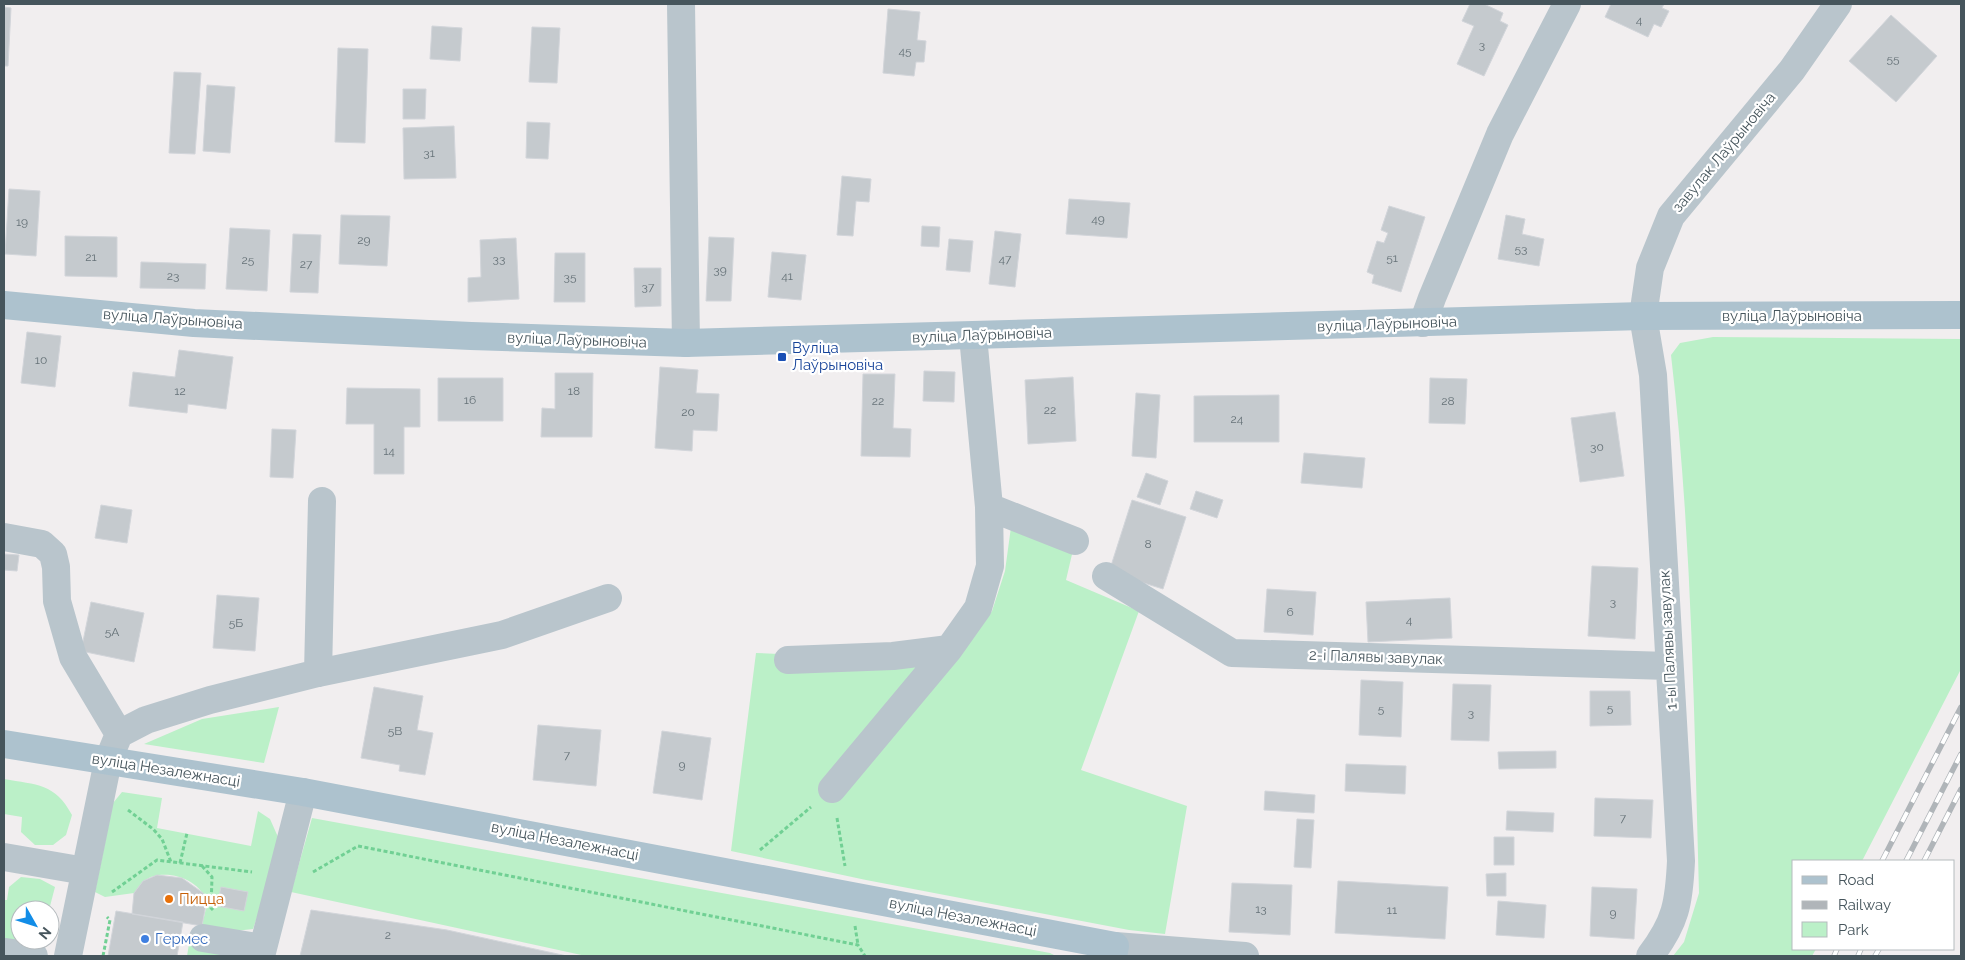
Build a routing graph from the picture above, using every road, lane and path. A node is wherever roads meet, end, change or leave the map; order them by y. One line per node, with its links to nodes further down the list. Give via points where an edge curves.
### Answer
1 (681, 4): 9 (street)
2 (1567, 4): 7 (street, via 1500,134)
3 (1838, 4): 6 (street, завулак Лаўрыновіча, via 1792,70 1671,216 1650,268)
4 (4, 304): 9 (main road, вуліца Лаўрыновіча, via 194,323)
5 (1961, 315): 6 (main road, вуліца Лаўрыновіча)
6 (1643, 316): 7 (main road, вуліца Лаўрыновіча); 18 (street, 1-ы Палявы завулак, via 1653,375)
7 (1423, 323): 8 (main road, вуліца Лаўрыновіча)
8 (973, 336): 9 (main road, вуліца Лаўрыновіча); 11 (street)
9 (686, 344)
10 (322, 502): 19 (street)
11 (989, 507): 13 (street); 16 (street, via 990,566 978,608)
12 (4, 538): 20 (street, via 42,544 53,554 58,601 73,657)
13 (1075, 541)
14 (1106, 576): 18 (street, 2-і Палявы завулак, via 1232,653)
15 (608, 598): 19 (street, via 502,635)
16 (949, 650): 17 (street, via 893,656); 23 (street)
17 (788, 660)
18 (1669, 666): 46 (street, 1-ы Палявы завулак, via 1681,862 1680,894 1673,921)
19 (318, 673): 20 (street, via 210,700 146,720)
20 (119, 734): 22 (street)
21 (4, 744): 22 (main road, вуліца Незалежнасці)
22 (108, 761): 24 (main road, вуліца Незалежнасці); 29 (street)
23 (832, 789): 30 (path); 32 (path)
24 (303, 792): 30 (main road, вуліца Незалежнасці); 31 (street)
25 (187, 834): 27 (path)
26 (4, 857): 29 (street)
27 (180, 863): 28 (path); 33 (path, via 157,860)
28 (201, 865): 31 (path); 36 (path, via 212,877 211,908)
29 (85, 871): 42 (street)
30 (732, 873): 32 (main road, вуліца Незалежнасці)
31 (282, 876): 37 (path, via 301,880 358,846); 40 (street)
32 (851, 896): 37 (path); 38 (main road, вуліца Незалежнасці)
33 (104, 897)
34 (106, 916): 43 (path, via 110,920)
35 (203, 938): 36 (street)
36 (233, 942): 40 (street)
37 (858, 945): 44 (path)
38 (1114, 951): 45 (street)
39 (4, 952): 41 (street)
40 (262, 952)
41 (34, 956)
42 (68, 956)
43 (103, 956)
44 (865, 956)
45 (1245, 956)
46 (1650, 956)

